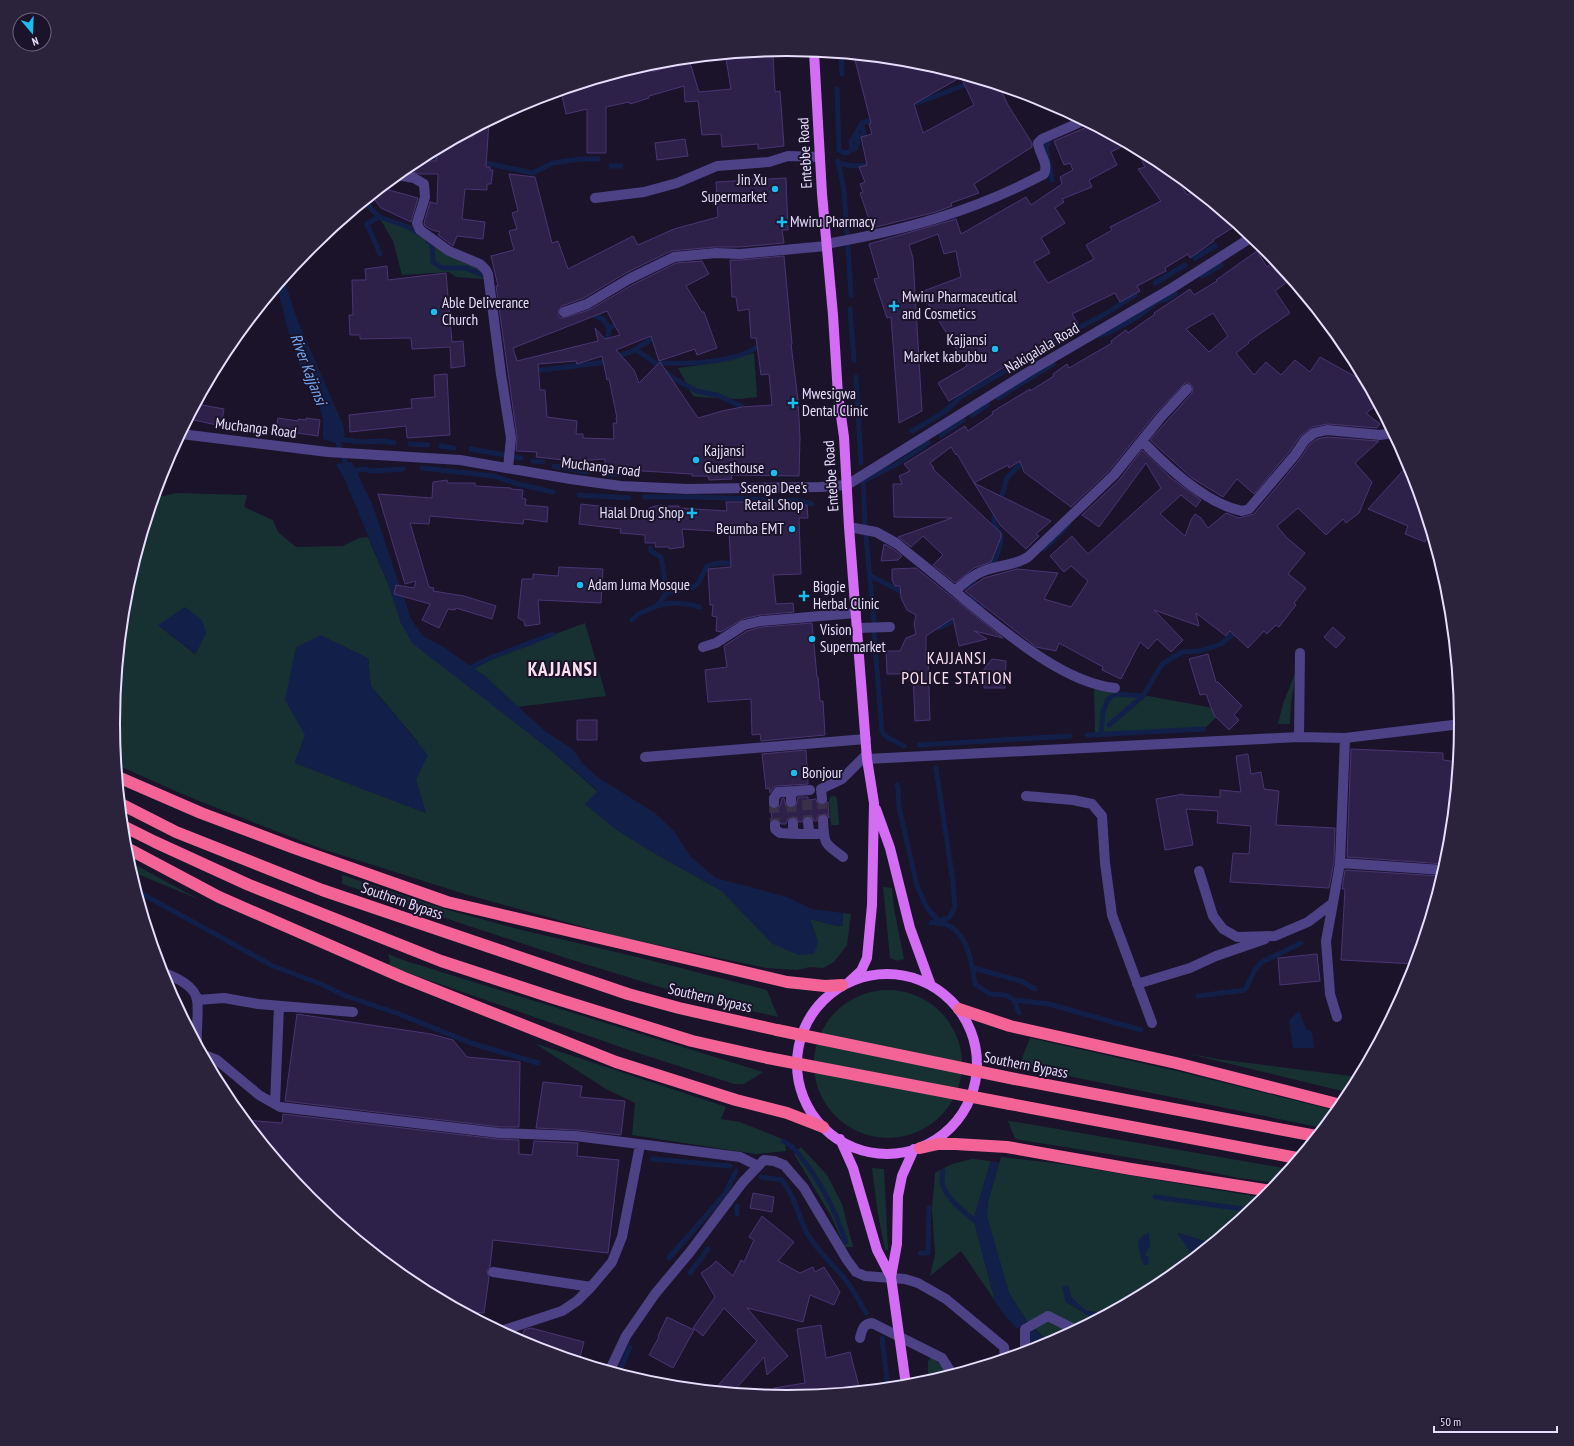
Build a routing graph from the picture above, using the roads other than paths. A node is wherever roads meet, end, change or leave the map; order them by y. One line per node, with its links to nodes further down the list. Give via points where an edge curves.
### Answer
1 (814, 57): 3 (main road, Entebbe Road)
2 (1077, 123): 7 (street, via 1038,143 1046,166 1044,174 1013,191 924,223)
3 (820, 157): 5 (street, via 788,156 769,162 717,166 677,183 644,192); 7 (main road, Entebbe Road)
4 (405, 176): 14 (street, via 424,184 425,197 417,223 420,230 449,251 480,264 488,274 511,438)
5 (595, 198)
6 (1247, 240): 15 (street, Nakigalala Road)
7 (826, 245): 8 (street, via 740,254 716,253 674,257 628,279 587,304); 15 (main road, Entebbe Road)
8 (564, 312)
9 (1187, 389): 12 (street)
10 (1388, 434): 12 (street, via 1327,430 1314,433 1305,440 1295,456 1249,508 1242,511 1220,503 1178,477)
11 (186, 435): 13 (street, Muchanga Road)
12 (1142, 441): 17 (street, via 1098,490 1028,557 1020,562 984,570)
13 (354, 453): 14 (street, Muchanga road, via 460,460)
14 (508, 468): 15 (street, Muchanga road, via 621,486 687,488)
15 (847, 485): 16 (main road, Entebbe Road)
16 (849, 527): 17 (street, via 876,532 896,543); 18 (main road, Entebbe Road)
17 (955, 591): 23 (street, via 1005,632 1044,659 1074,676 1103,687)
18 (856, 613): 19 (main road, Entebbe Road); 21 (street, via 761,621 744,625 716,643)
19 (857, 628): 20 (street); 27 (main road, Entebbe Road)
20 (890, 628)
21 (703, 647)
22 (1300, 653): 25 (street)
23 (1115, 688)
24 (1454, 725): 26 (street)
25 (1299, 737): 26 (street); 28 (street)
26 (1345, 738): 47 (street)
27 (866, 739): 28 (main road, Entebbe Road); 29 (street)
28 (867, 756): 31 (street, via 821,794); 35 (main road, Entebbe Road)
29 (646, 757)
30 (122, 779): 54 (highway, via 294,848 447,902 787,982 825,986)
31 (795, 792): 33 (street, via 791,796); 34 (street, via 778,792)
32 (1026, 796): 55 (street, via 1092,804 1102,816 1112,915)
33 (791, 802)
34 (774, 803)
35 (874, 803): 53 (main road, via 890,848 910,928); 54 (main road, via 868,958 861,971)
36 (126, 806): 67 (highway, Southern Bypass, bridge, via 190,838 307,884 628,994 777,1030 1015,1079)
37 (822, 820): 44 (street)
38 (808, 822): 43 (street, via 809,830)
39 (792, 823): 42 (street)
40 (775, 824): 42 (street, via 775,829 780,833)
41 (129, 829): 71 (highway, bridge, via 248,885 441,961 692,1040 768,1058)
42 (797, 834): 43 (street)
43 (813, 834): 44 (street)
44 (824, 834): 46 (street, via 826,845)
45 (133, 851): 66 (highway, via 220,897 402,977 616,1062 736,1100 787,1113)
46 (843, 857)
47 (1340, 863): 48 (street); 50 (street)
48 (1437, 870)
49 (1199, 871): 51 (street, via 1213,916 1223,929 1237,936)
50 (1333, 903): 51 (street, via 1308,922); 60 (street, via 1326,941 1330,994)
51 (1275, 936): 55 (street, via 1216,956 1190,968)
52 (170, 976): 56 (street, via 193,991)
53 (930, 983): 54 (main road, via 903,975 880,974); 58 (main road)
54 (845, 984): 66 (main road, via 820,1005 799,1046 798,1077 807,1106)
55 (1137, 984): 61 (street)
56 (197, 1000): 57 (street, via 224,998); 62 (street)
57 (279, 1006): 59 (street); 65 (street)
58 (959, 1009): 64 (highway, via 1010,1026 1176,1063); 70 (main road, via 972,1042 976,1066 973,1093 962,1118 937,1139)
59 (353, 1012)
60 (1337, 1017)
61 (1152, 1023)
62 (197, 1033)
63 (210, 1057): 65 (street, via 217,1060 259,1095)
64 (1335, 1103)
65 (275, 1104): 69 (street, via 280,1107 499,1134 576,1136)
66 (823, 1127): 68 (main road)
67 (1311, 1135)
68 (840, 1139): 70 (main road, via 872,1153 890,1155); 75 (main road, via 853,1168 877,1250)
69 (640, 1145): 72 (street, via 740,1157); 76 (street, via 622,1237 612,1262)
70 (917, 1149): 73 (highway, via 938,1144 1007,1147); 75 (main road, via 902,1176 898,1196 897,1244)
71 (1293, 1157)
72 (758, 1166): 75 (street, via 764,1160 784,1165 804,1188 856,1272 865,1276); 83 (street, via 654,1294 626,1336)
73 (1264, 1190)
74 (493, 1272): 76 (street)
75 (891, 1278): 79 (main road); 82 (street, via 918,1283 946,1299 1004,1347)
76 (591, 1287): 78 (street, via 562,1311)
77 (1070, 1326): 81 (street, via 1048,1316 1025,1329)
78 (509, 1328)
79 (899, 1336): 80 (street, via 868,1323 863,1326); 84 (street, via 942,1358); 85 (main road)
80 (860, 1338)
81 (1025, 1346)
82 (1005, 1354)
83 (612, 1366)
84 (949, 1370)
85 (905, 1379)

